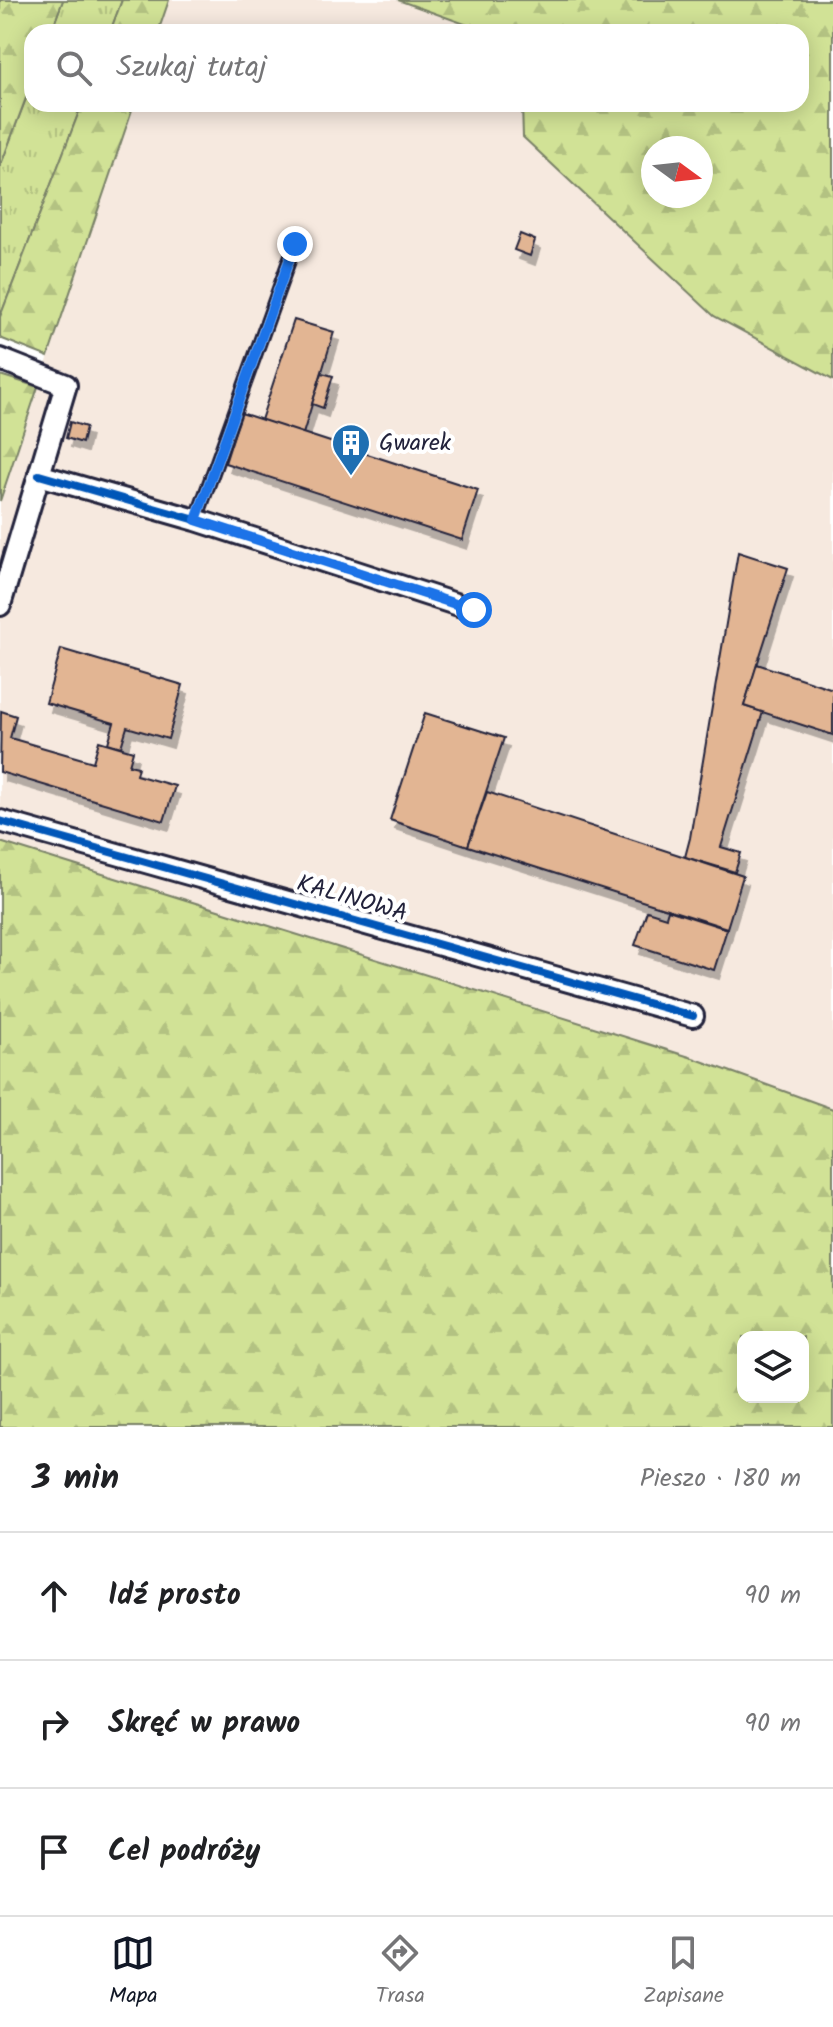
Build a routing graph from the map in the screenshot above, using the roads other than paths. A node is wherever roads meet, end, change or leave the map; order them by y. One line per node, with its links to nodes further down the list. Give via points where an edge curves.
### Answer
1 (295, 244): 4 (lane)
2 (0, 359): 3 (street, via 66,385)
3 (39, 475): 4 (street); 5 (street)
4 (196, 520): 6 (street)
5 (0, 605)
6 (474, 610)
7 (0, 821): 8 (street, KALINOWA)
8 (693, 1016)

